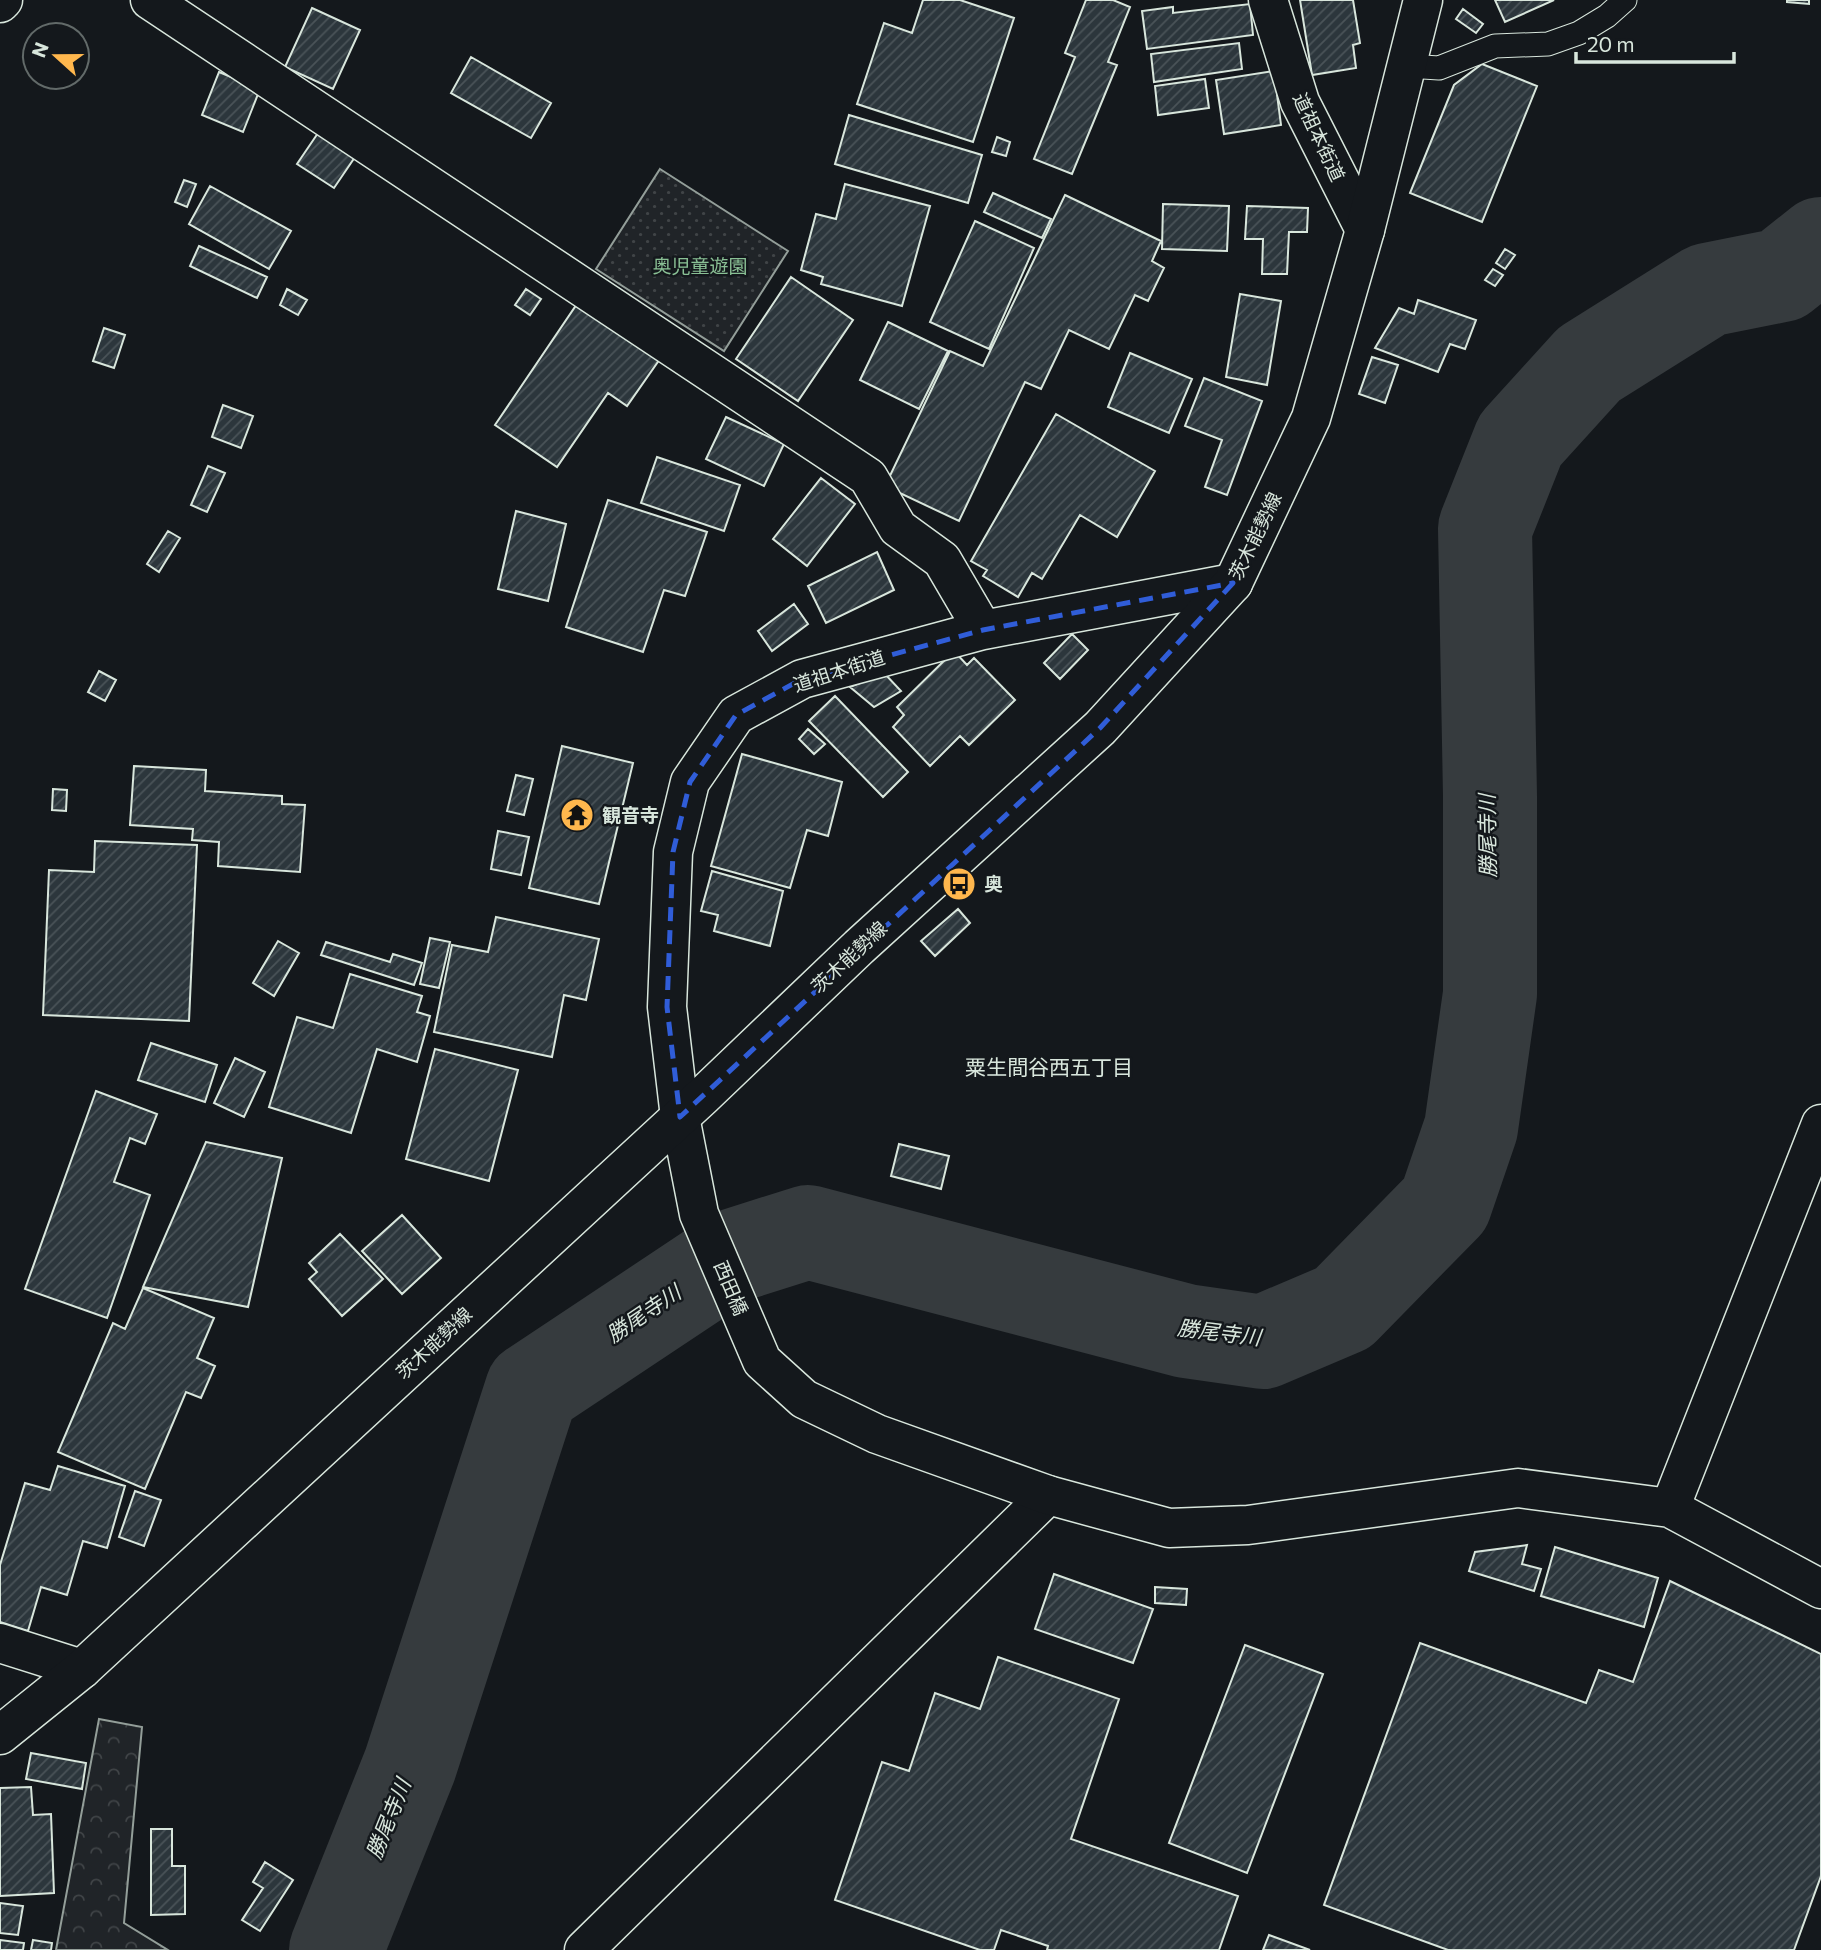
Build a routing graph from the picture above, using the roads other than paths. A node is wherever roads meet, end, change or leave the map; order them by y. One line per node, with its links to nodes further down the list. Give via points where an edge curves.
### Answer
1 (150, 0): 8 (street, via 868,477 898,528 942,560)
2 (1268, 0): 6 (street, 道祖本街道, via 1300,102)
3 (1423, 0): 5 (street, 茨木能勢線)
4 (1625, 0): 5 (lane, via 1580,33 1548,44 1495,46 1439,68)
5 (1407, 66): 6 (street, 茨木能勢線)
6 (1365, 230): 7 (street, 茨木能勢線, via 1311,418)
7 (1233, 583): 8 (street, 道祖本街道); 9 (street, 茨木能勢線, via 1100,728)
8 (983, 630): 9 (street, 道祖本街道, via 802,679 736,715 690,782 673,852 667,1007)
9 (680, 1117): 11 (street, 道祖本街道); 16 (street, 茨木能勢線)
10 (1821, 1124): 13 (street)
11 (699, 1214): 12 (street, 西田橋, via 762,1361 804,1399 877,1434)
12 (1048, 1495): 13 (street, via 1169,1528 1248,1525 1518,1488); 18 (street)
13 (1670, 1508): 14 (street)
14 (1821, 1589)
15 (0, 1643): 16 (street)
16 (82, 1669): 17 (street, 茨木能勢線)
17 (0, 1735)
18 (584, 1950)

